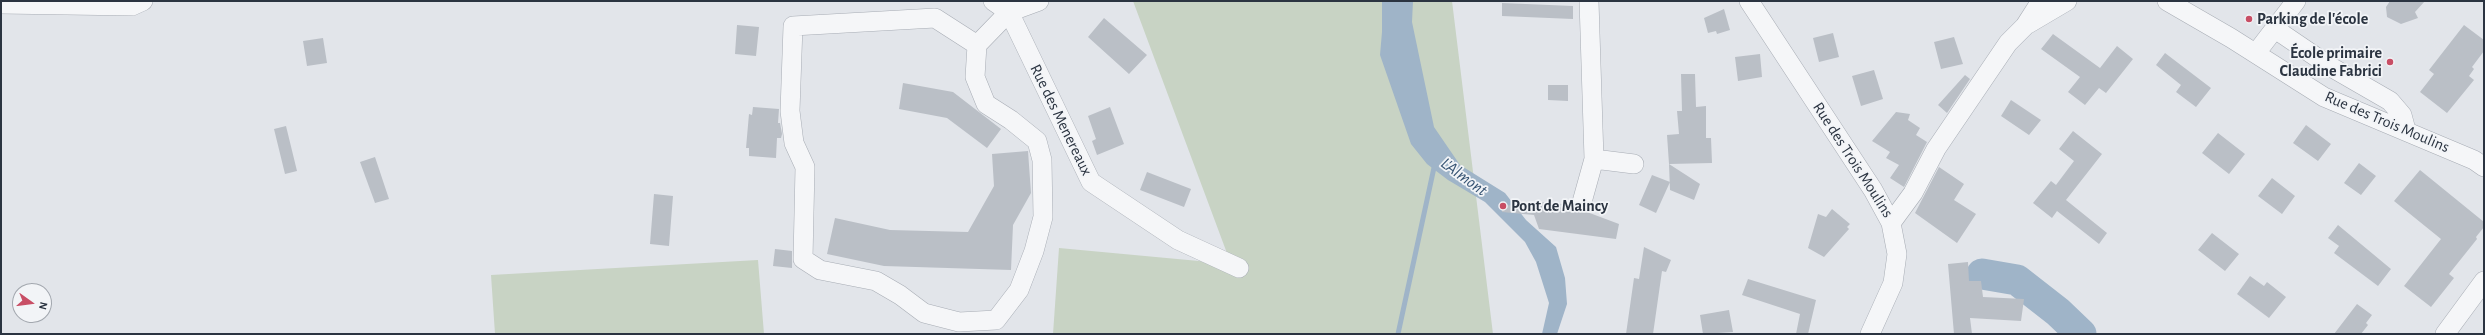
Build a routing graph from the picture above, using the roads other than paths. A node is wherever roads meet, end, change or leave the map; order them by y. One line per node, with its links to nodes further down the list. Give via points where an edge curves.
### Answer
1 (143, 1): 10 (street, via 132,6)
2 (993, 1): 11 (street)
3 (1039, 1): 11 (street)
4 (1589, 1): 17 (street)
5 (1749, 1): 21 (street, Rue des Trois Moulins, via 1869,184)
6 (2041, 1): 12 (street, Rue des Trois Moulins)
7 (2067, 1): 12 (street, Rue des Trois Moulins)
8 (2167, 1): 15 (street, Rue des Trois Moulins)
9 (2296, 1): 13 (street)
10 (1, 4)
11 (1009, 12): 14 (street); 22 (street, Rue des Menereaux, via 1091,182 1178,240)
12 (2025, 26): 21 (street, Rue des Trois Moulins, via 2008,43 1936,149 1913,193)
13 (2275, 29): 15 (street); 16 (street, via 2331,67 2390,101 2402,115)
14 (977, 45): 14 (street, via 935,18 793,26 790,111 794,143 804,167 803,259 820,270 876,281 924,313 959,322 996,320 1019,290 1034,251 1043,217 1042,160 1037,141 986,104 975,77)
15 (2256, 53): 16 (street, Rue des Trois Moulins, via 2324,97)
16 (2406, 130): 19 (street, Rue des Trois Moulins, via 2474,160)
17 (1594, 159): 18 (street); 20 (street)
18 (1634, 164)
19 (2484, 167)
20 (1582, 202)
21 (1891, 223): 24 (street, via 1897,254 1893,283)
22 (1239, 268)
23 (2484, 282): 25 (street)
24 (1870, 334)
25 (2445, 334)

